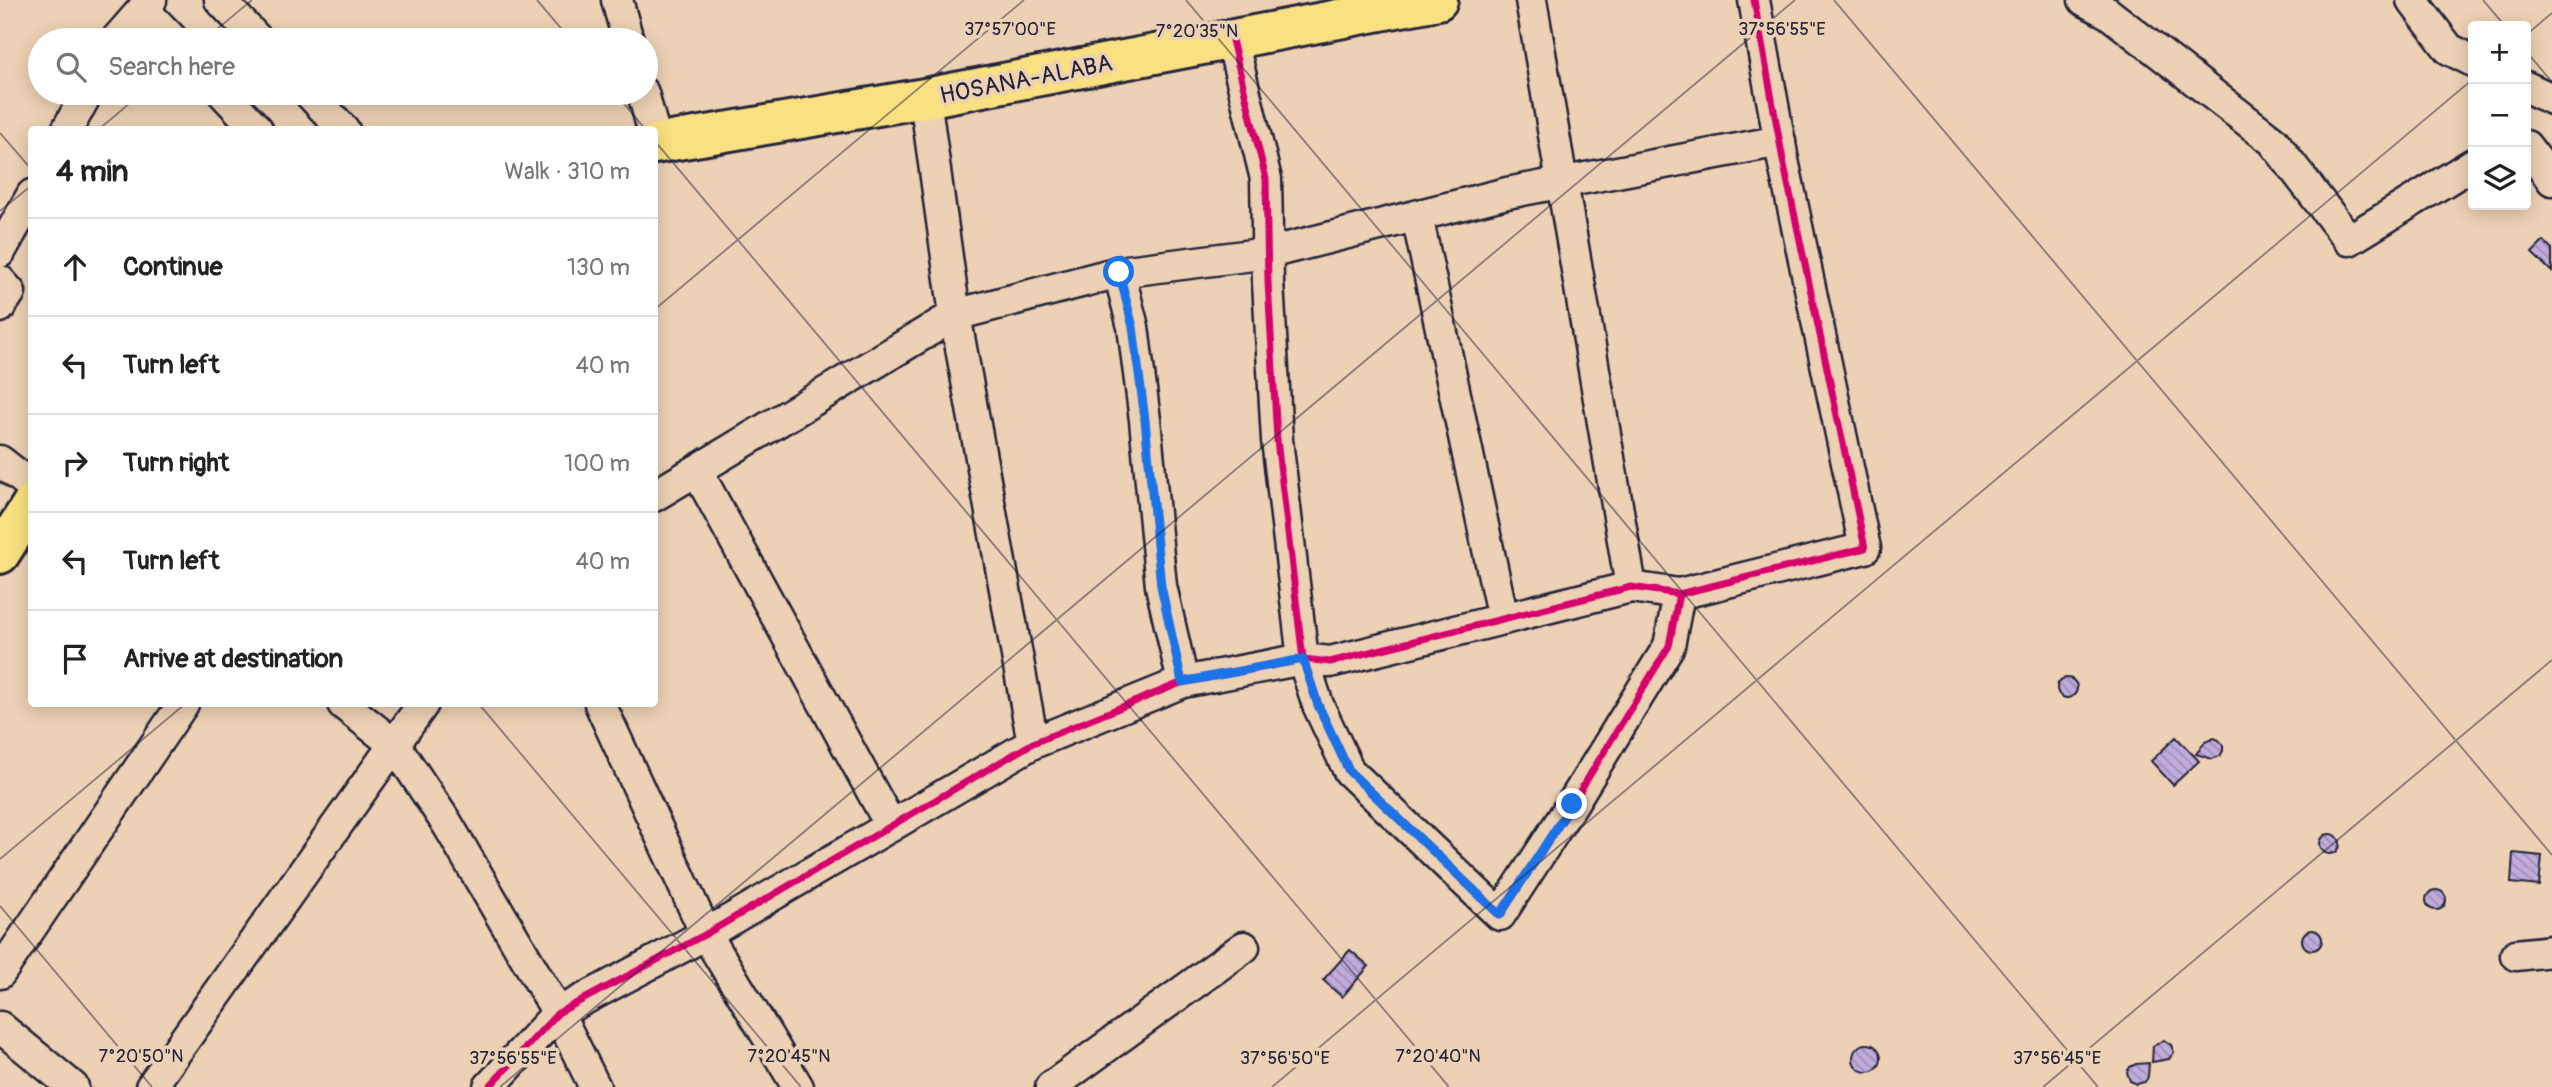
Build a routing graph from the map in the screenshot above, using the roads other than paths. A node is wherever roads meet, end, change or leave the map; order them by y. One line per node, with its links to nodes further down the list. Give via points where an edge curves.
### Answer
1 (220, 0): 11 (street)
2 (1438, 0): 13 (main road, HOSANA-ALABA)
3 (1531, 0): 31 (street)
4 (1754, 0): 27 (street)
5 (2084, 0): 29 (street, via 2108,13 2273,141 2349,240)
6 (2412, 0): 14 (street)
7 (618, 1): 12 (street)
8 (147, 4): 9 (street); 10 (street)
9 (126, 28)
10 (164, 28)
11 (247, 28)
12 (625, 28)
13 (1232, 40): 16 (main road, HOSANA-ALABA); 35 (street, via 1266,179)
14 (2461, 55)
15 (2531, 89): 17 (street)
16 (925, 98): 26 (main road, HOSANA-ALABA); 37 (street)
17 (2552, 99)
18 (81, 105): 22 (street)
19 (234, 105): 23 (street)
20 (320, 105): 24 (street)
21 (646, 105): 25 (street)
22 (69, 126)
23 (254, 126)
24 (340, 126)
25 (652, 126)
26 (658, 138)
27 (1780, 141): 31 (street); 45 (street, via 1864,548)
28 (2527, 147): 30 (street)
29 (2468, 167)
30 (2552, 180)
31 (1561, 183): 33 (street); 44 (street)
32 (28, 202): 34 (street)
33 (1417, 216): 35 (street); 46 (street)
34 (0, 252)
35 (1268, 253): 36 (street); 47 (street, via 1277,440)
36 (1119, 272): 37 (street); 48 (street, via 1133,327 1161,586)
37 (956, 315): 39 (street); 53 (street)
38 (0, 461): 40 (street)
39 (697, 471): 41 (street); 55 (street)
40 (28, 483)
41 (658, 494)
42 (28, 510): 43 (main road)
43 (0, 554)
44 (1631, 587): 45 (street); 46 (street)
45 (1679, 594): 47 (street, via 1669,646 1500,915 1349,771 1318,705)
46 (1503, 619): 47 (street, via 1330,662)
47 (1303, 659): 48 (street)
48 (1182, 682): 53 (street)
49 (181, 707): 60 (street)
50 (347, 707): 54 (street)
51 (421, 707): 54 (street)
52 (601, 707): 56 (street)
53 (1033, 743): 55 (street)
54 (395, 745): 61 (street, via 448,825); 64 (street)
55 (891, 826): 56 (street)
56 (706, 934): 61 (street); 67 (street)
57 (1244, 947): 68 (street)
58 (2552, 951): 59 (street)
59 (2516, 955)
60 (0, 973)
61 (558, 1013): 65 (street); 66 (street)
62 (0, 1027): 63 (street)
63 (73, 1087)
64 (151, 1087)
65 (489, 1087)
66 (595, 1087)
67 (798, 1087)
68 (1051, 1087)

